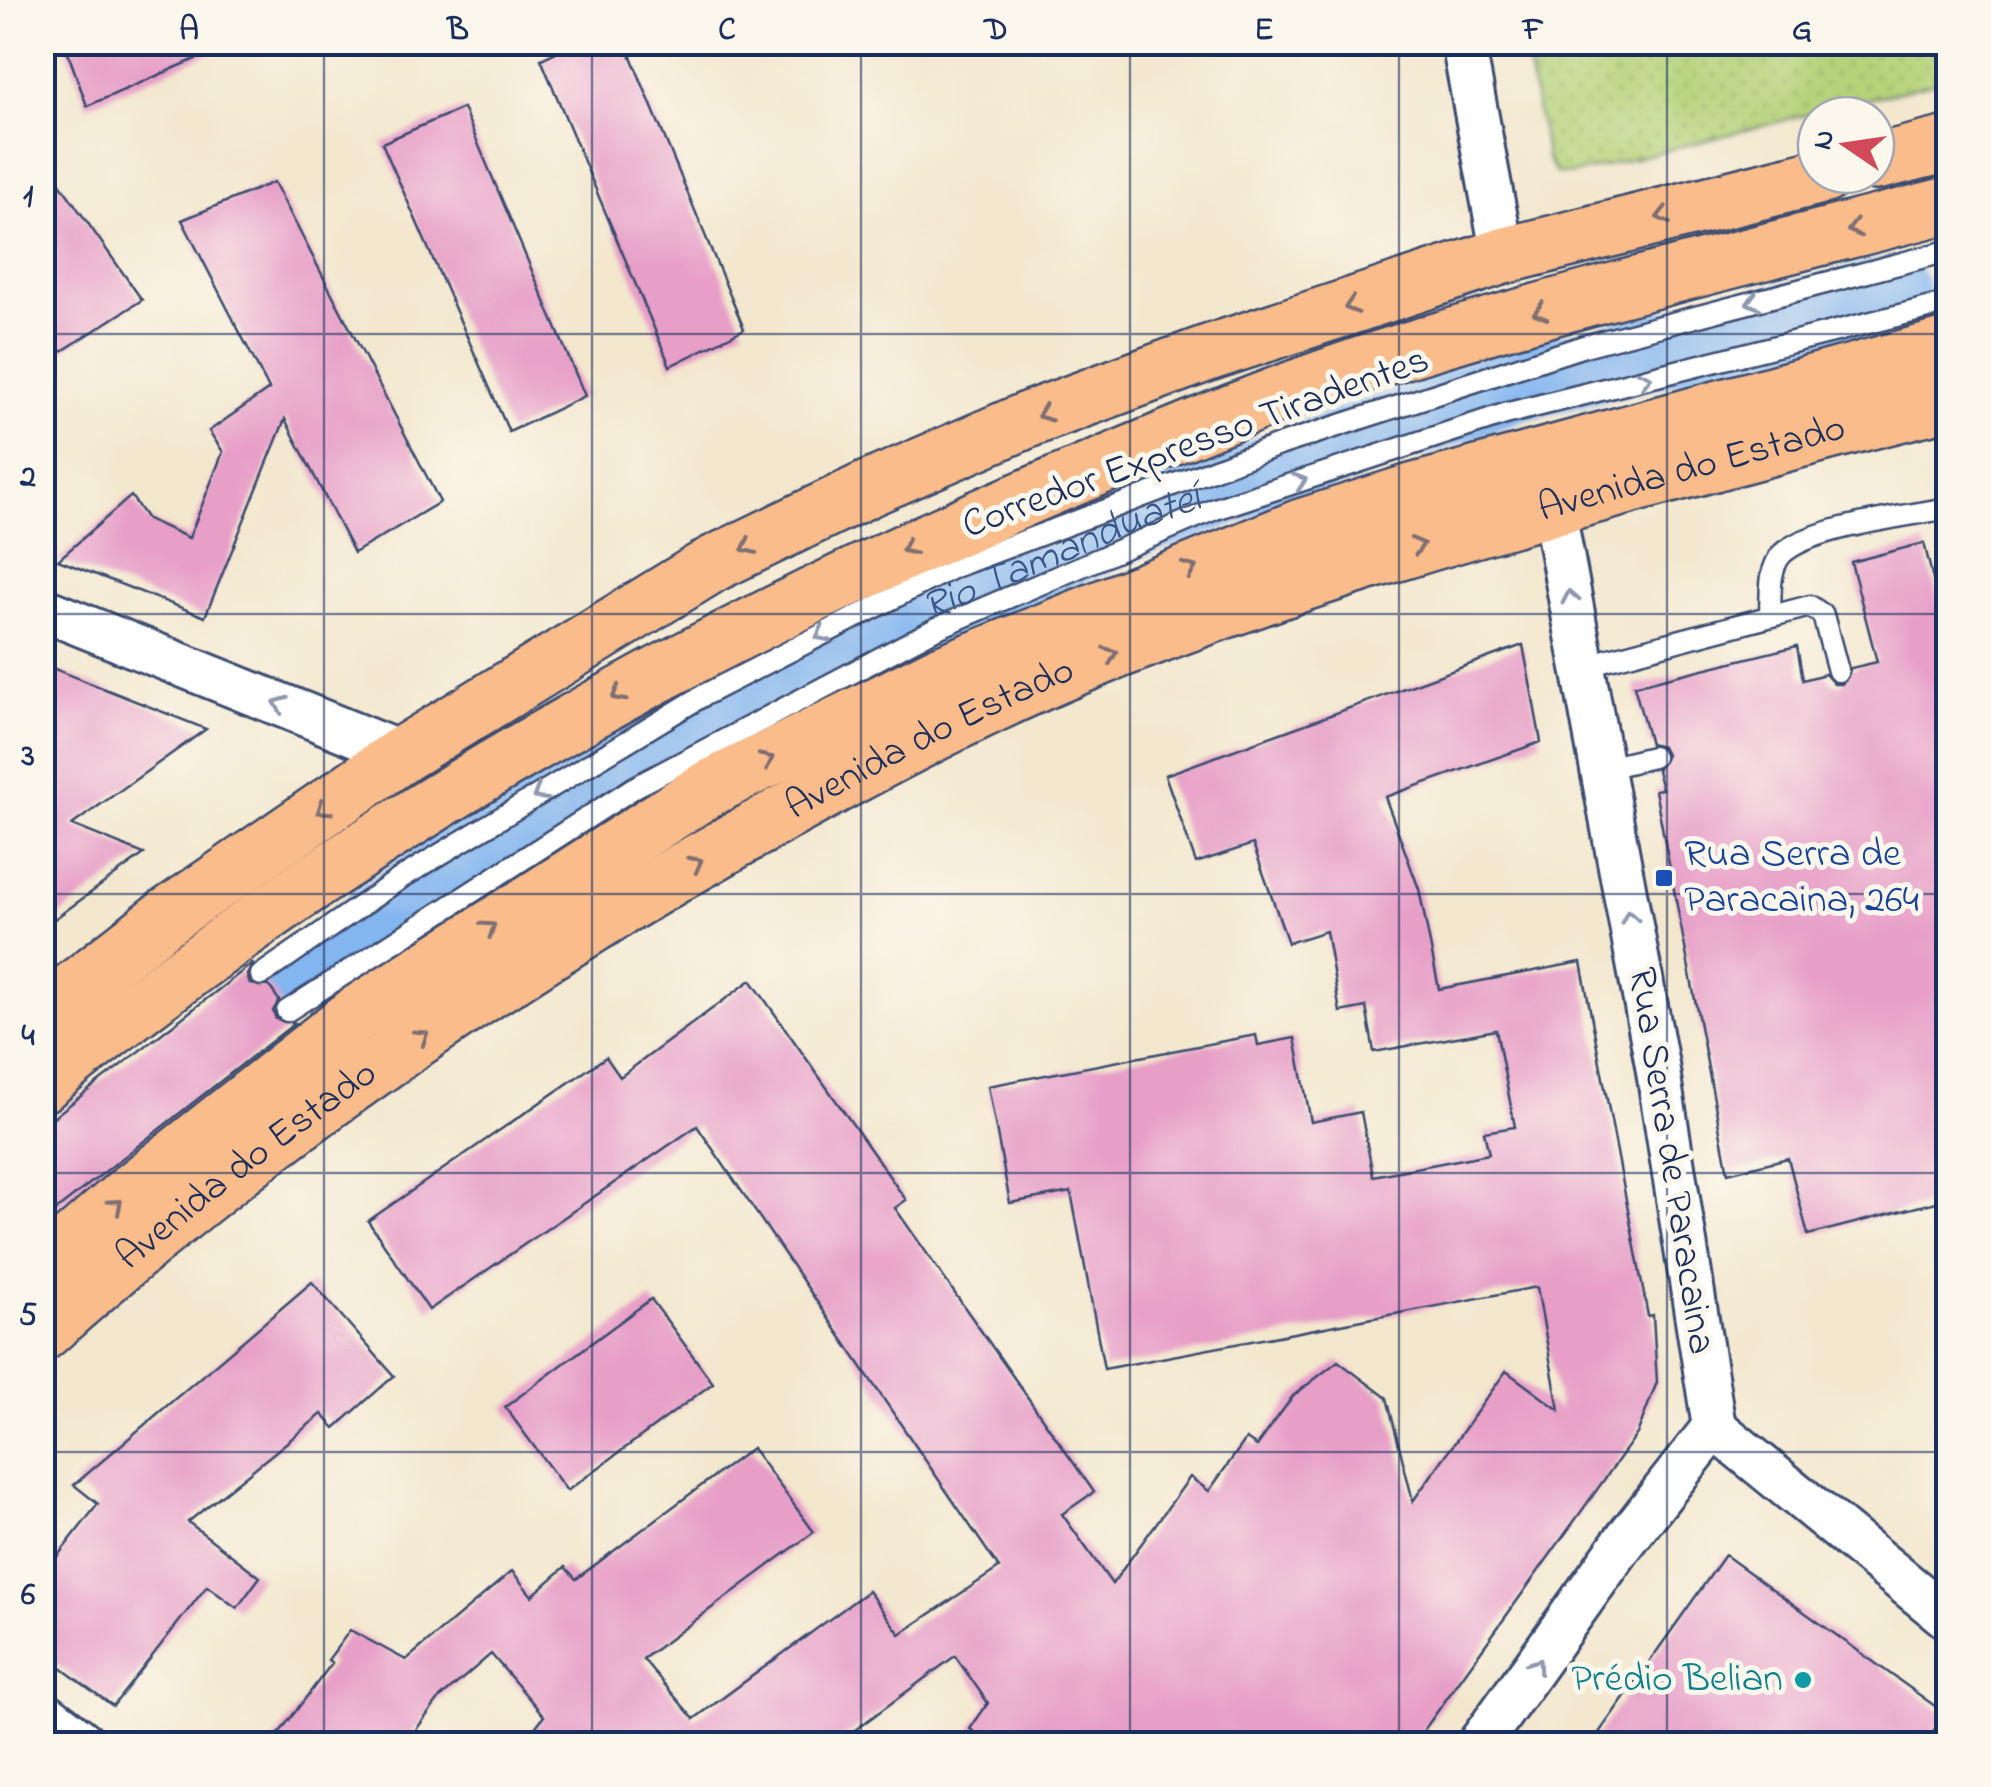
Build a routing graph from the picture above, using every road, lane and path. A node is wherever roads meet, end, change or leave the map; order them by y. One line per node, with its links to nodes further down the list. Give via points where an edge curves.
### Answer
1 (1463, 42): 7 (street)
2 (1948, 144): 3 (main road)
3 (1896, 157)
4 (1796, 182): 7 (main road, one-way to 7)
5 (1948, 206): 23 (main road, one-way to 23, via 1410,349 1200,424 923,541 742,628 407,818 242,927)
6 (1948, 251): 20 (lane, Corredor Expresso Tiradentes, one-way to 20, via 1584,346 1279,445 952,568 704,695 402,878)
7 (1503, 256): 17 (main road, one-way to 17, via 1208,352 870,488 713,564)
8 (1948, 302): 21 (lane, Corredor Expresso Tiradentes, one-way to 8, via 634,787 935,629 1215,509 1505,414)
9 (1948, 346): 24 (main road, Avenida do Estado, one-way to 9, via 355,1015 706,790 942,673 1301,527 1408,492)
10 (1948, 402): 11 (main road, Avenida do Estado)
11 (1553, 506): 15 (street, Rua Serra de Paracaina, one-way to 11); 25 (main road, Avenida do Estado, one-way to 11, via 118,1265 363,1075 602,916 845,779 1068,671 1214,614)
12 (1948, 508): 14 (lane, via 1806,539 1782,555 1772,572)
13 (42, 609): 17 (street, one-way to 13)
14 (1770, 615): 15 (lane); 16 (lane, via 1810,606 1823,615)
15 (1583, 666): 19 (street, Rua Serra de Paracaina)
16 (1838, 671)
17 (403, 754): 22 (main road, one-way to 22, via 169,915)
18 (1653, 757): 19 (lane)
19 (1602, 769): 26 (street, Rua Serra de Paracaina, one-way to 19)
20 (260, 975)
21 (287, 1012)
22 (42, 1014)
23 (42, 1084)
24 (42, 1269)
25 (42, 1334)
26 (1714, 1428): 27 (street); 30 (street, one-way to 26)
27 (1948, 1618)
28 (42, 1711): 29 (street)
29 (86, 1744)
30 (1479, 1744)

